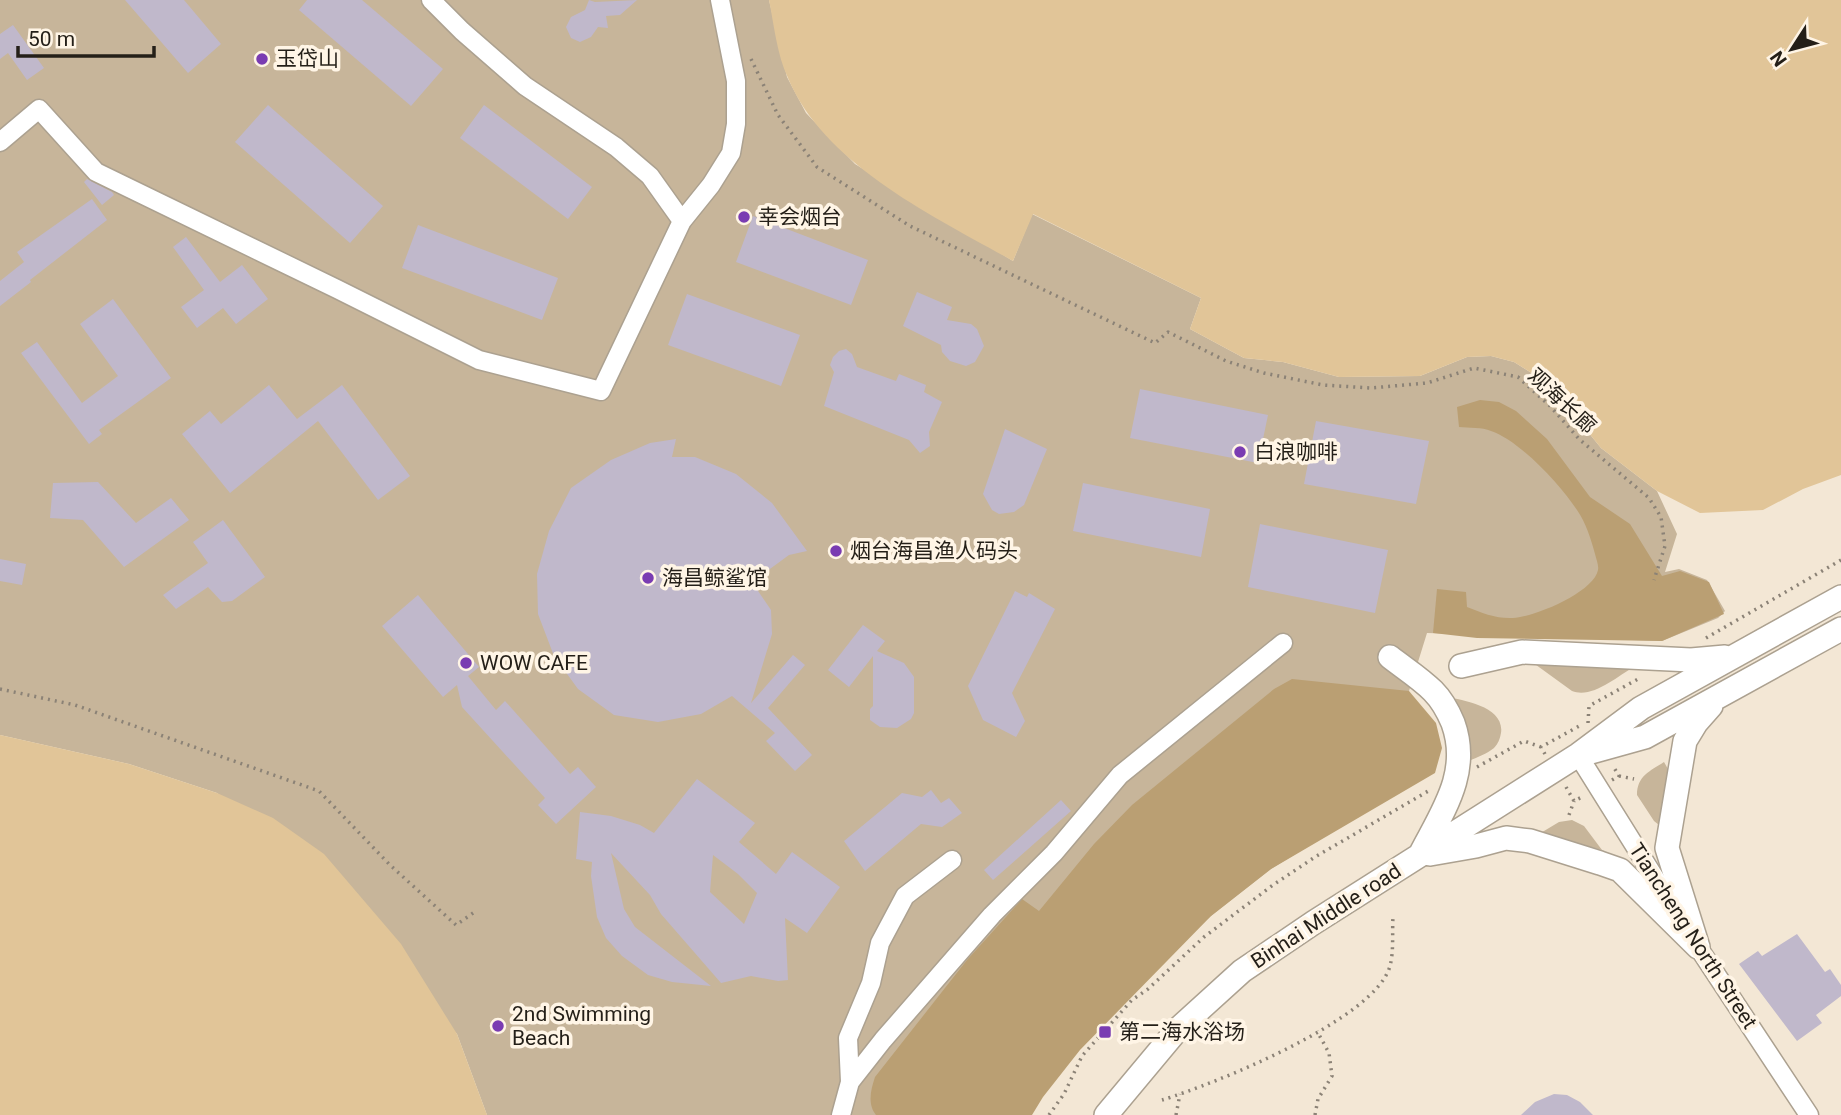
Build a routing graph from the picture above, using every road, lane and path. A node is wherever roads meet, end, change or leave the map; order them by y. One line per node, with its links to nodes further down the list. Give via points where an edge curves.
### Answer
1 (431, 0): 5 (street, via 525,86 616,147 650,176)
2 (720, 0): 5 (street, via 736,81 736,124 731,153)
3 (746, 50): 7 (path, 观海长廊, via 778,115 817,167 910,226 1156,343 1168,332 1226,361 1323,385 1371,388 1427,383 1474,368 1518,377 1578,439 1648,498 1661,517 1665,546)
4 (0, 142): 5 (street, via 38,109 96,172 479,360 601,391)
5 (682, 221)
6 (1841, 560): 10 (path)
7 (1654, 580)
8 (1841, 597): 12 (main road, Binhai Middle road)
9 (1841, 629): 17 (main road, Binhai Middle road)
10 (1703, 640)
11 (1283, 643): 32 (street, via 1120,775 1054,853 992,915)
12 (1735, 656): 14 (main road, via 1690,660 1522,652); 20 (main road, Binhai Middle road, via 1641,708)
13 (1390, 657): 22 (main road, via 1432,690 1448,710 1458,738)
14 (1461, 666)
15 (1648, 673): 18 (path, via 1589,706)
16 (0, 689): 28 (path, via 75,705 319,791 456,925)
17 (1721, 696): 20 (main road, Binhai Middle road, via 1645,737); 30 (main road, via 1685,741 1667,848)
18 (1587, 722)
19 (1541, 747): 22 (path, via 1524,741)
20 (1578, 755): 26 (main road, Binhai Middle road); 30 (street, Tiancheng North Street)
21 (1619, 776): 23 (path)
22 (1457, 778): 26 (main road); 36 (path, via 1315,856 1204,937 1132,1000 1082,1056)
23 (1634, 779)
24 (1574, 802): 25 (path)
25 (1569, 815)
26 (1420, 855): 30 (main road, via 1506,838 1600,863 1620,870); 37 (main road, Binhai Middle road, via 1242,971 1177,1030)
27 (952, 860): 32 (street, via 905,896 880,943 871,983 848,1038)
28 (476, 911)
29 (1393, 917): 31 (path, via 1391,965 1378,989 1350,1013)
30 (1698, 947): 40 (street, Tiancheng North Street)
31 (1317, 1031): 33 (path, via 1246,1070); 39 (path, via 1329,1054 1332,1076 1318,1099)
32 (850, 1082): 35 (street)
33 (1180, 1094): 34 (path); 38 (path)
34 (1162, 1100)
35 (841, 1115)
36 (1049, 1115)
37 (1106, 1115)
38 (1176, 1115)
39 (1315, 1115)
40 (1809, 1115)

